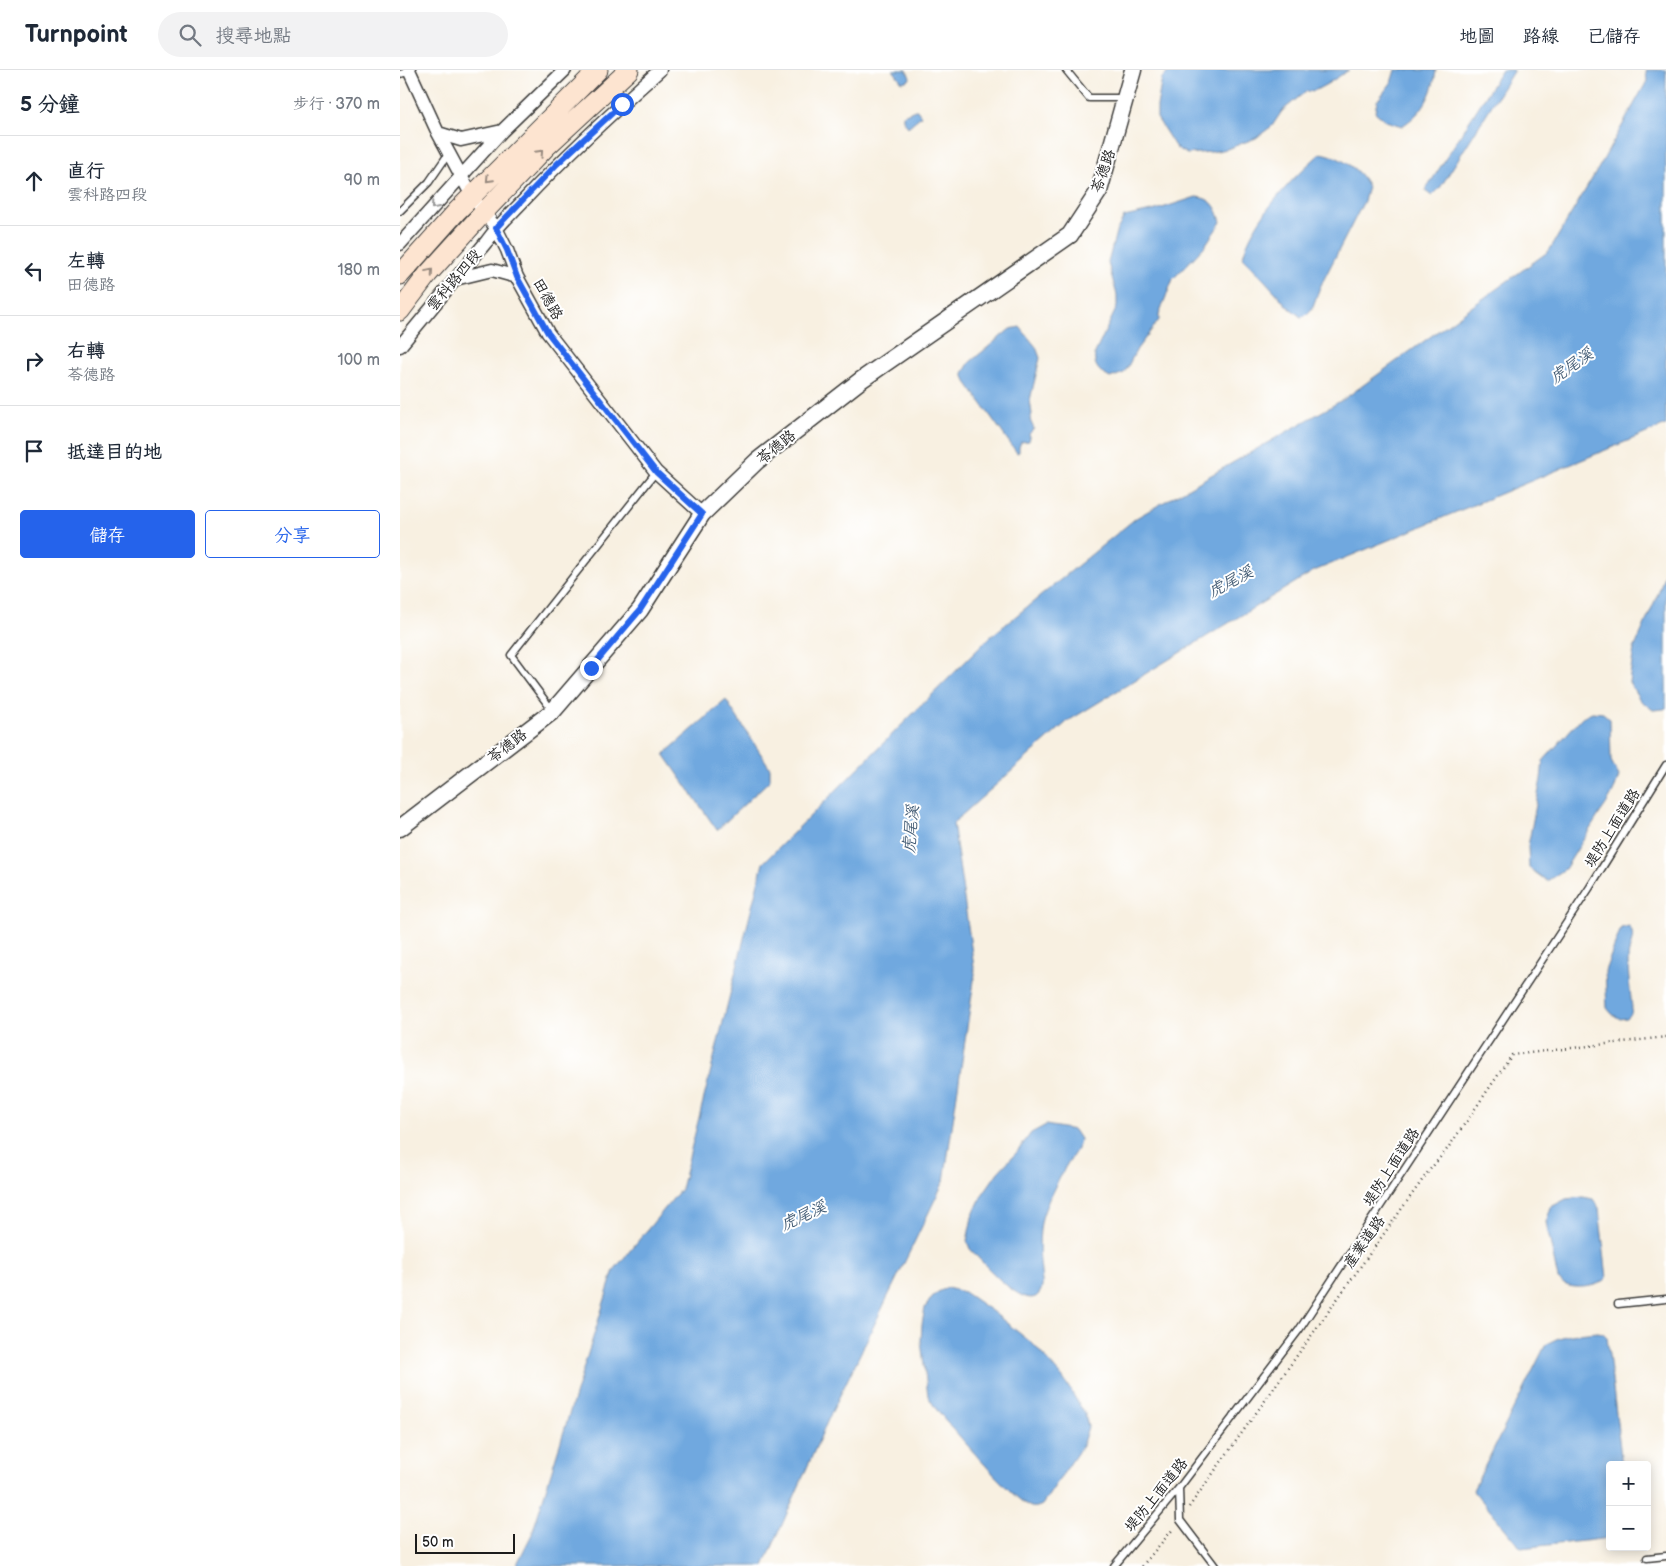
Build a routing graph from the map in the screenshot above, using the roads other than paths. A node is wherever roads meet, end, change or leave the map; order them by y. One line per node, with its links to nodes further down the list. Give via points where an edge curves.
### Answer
1 (565, 70): 9 (street)
2 (598, 70): 13 (main road, one-way to 13)
3 (629, 70): 15 (main road, 雲科路四段, one-way to 3, via 547,146)
4 (660, 70): 16 (street, 雲科路四段, via 557,164)
5 (1066, 70): 8 (lane, via 1090,98)
6 (1133, 70): 8 (street, 苓德路)
7 (409, 71): 10 (street, 田德路)
8 (1125, 98): 24 (street, 苓德路, via 1099,191 1070,235 861,380 757,462)
9 (502, 131): 10 (street, via 461,140); 12 (street)
10 (438, 133): 11 (street, 田德路)
11 (449, 153): 12 (street, 田德路); 14 (lane, via 430,182)
12 (461, 176): 13 (street, 田德路); 17 (street, one-way to 17)
13 (472, 196): 15 (street, 田德路); 18 (main road)
14 (400, 211)
15 (484, 212): 16 (street, 田德路); 21 (main road, 雲科路四段, one-way to 15)
16 (496, 228): 19 (street, 田德路); 20 (street, 雲科路四段)
17 (400, 244)
18 (400, 275)
19 (517, 277): 20 (street, via 492,270); 23 (street, 田德路, via 548,333)
20 (455, 280): 22 (street, 雲科路四段)
21 (400, 310)
22 (400, 346)
23 (656, 472): 24 (street, 田德路); 25 (lane, via 510,655)
24 (702, 514): 25 (street, 苓德路, via 640,610)
25 (553, 710): 27 (street, 苓德路)
26 (1666, 765): 30 (lane, 堤防上面道路, via 1585,895 1299,1330)
27 (400, 828)
28 (1666, 1299): 29 (lane)
29 (1618, 1304)
30 (1179, 1488): 33 (lane, 堤防上面道路); 34 (lane, via 1180,1520)
31 (1666, 1556): 32 (lane)
32 (1647, 1558)
33 (1114, 1566)
34 (1215, 1566)

